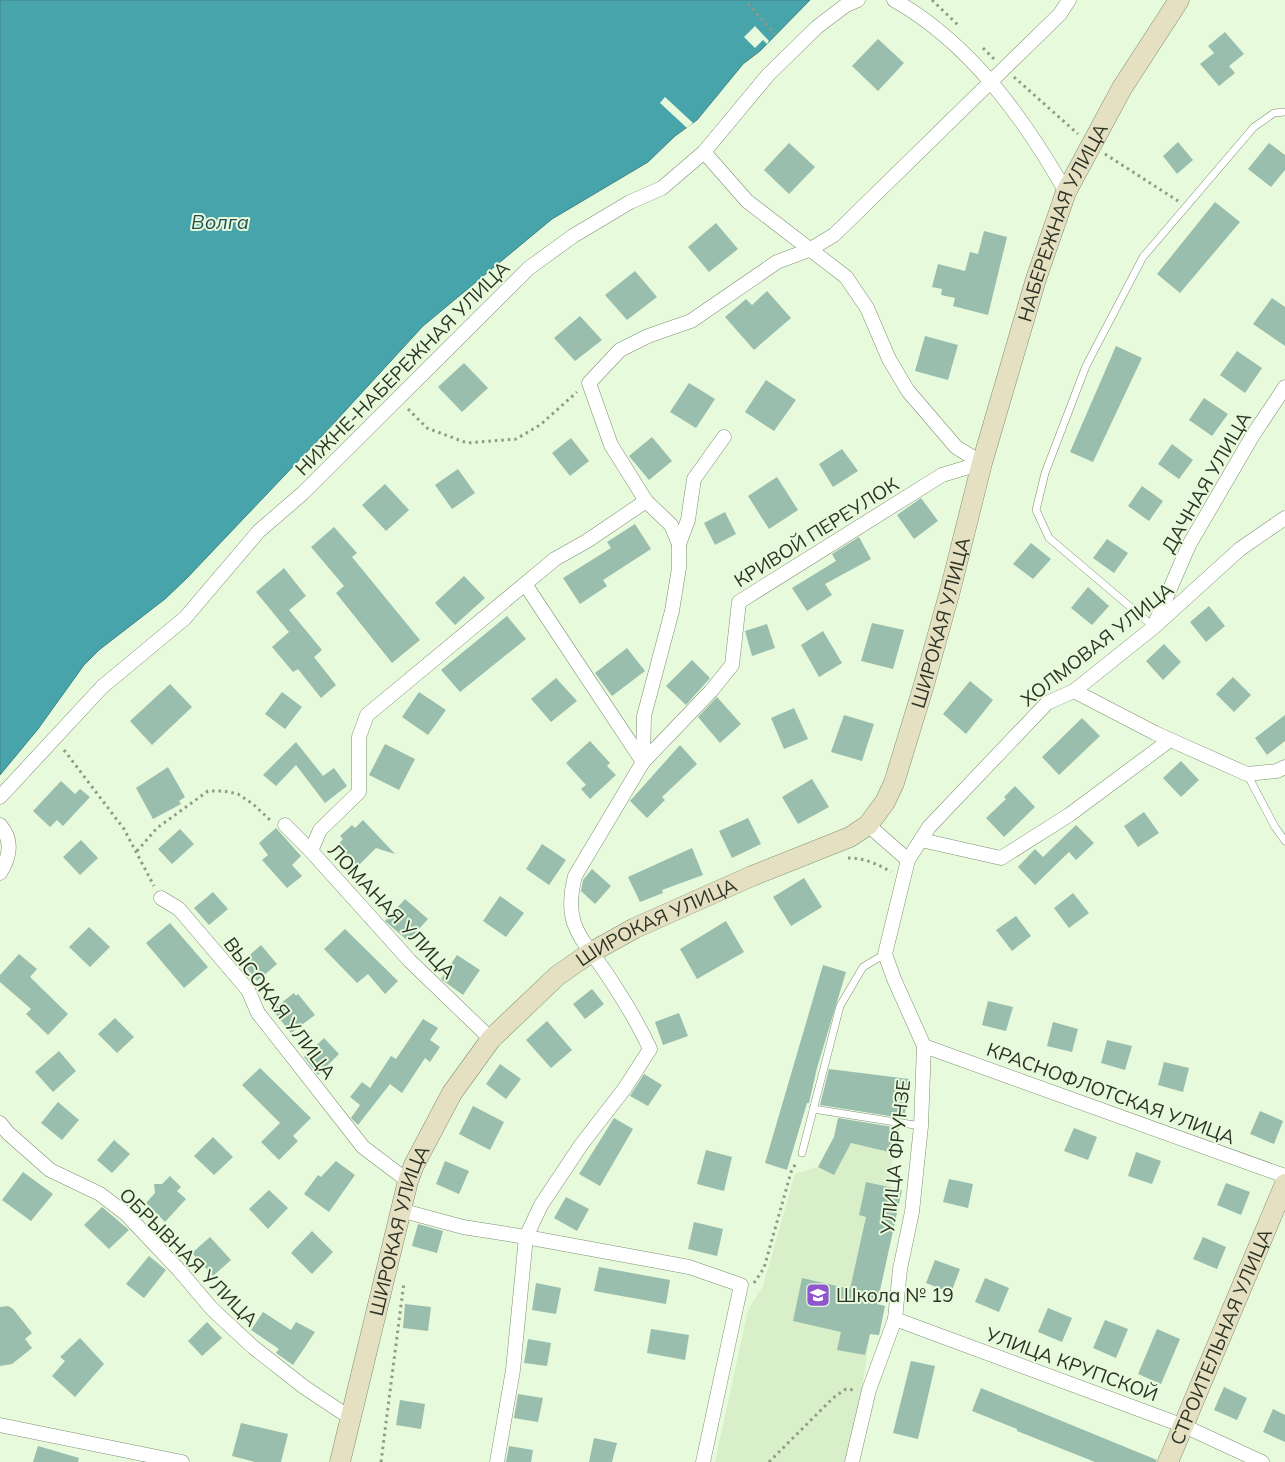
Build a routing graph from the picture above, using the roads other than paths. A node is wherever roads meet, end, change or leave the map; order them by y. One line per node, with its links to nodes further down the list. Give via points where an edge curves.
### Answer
1 (858, 0): 7 (street, НИЖНЕ-НАБЕРЕЖНАЯ УЛИЦА, via 846,5 817,28 768,75)
2 (894, 0): 5 (street, via 917,13 963,52)
3 (1068, 0): 5 (street, via 1060,14)
4 (1179, 0): 8 (street, НАБЕРЕЖНАЯ УЛИЦА, via 1122,88)
5 (990, 81): 8 (street, via 1040,146); 9 (street, via 834,235)
6 (1285, 112): 17 (lane, via 1274,114 1254,127 1143,257 1086,366 1045,473 1036,510 1049,538)
7 (704, 152): 9 (street, via 747,201); 23 (street, НИЖНЕ-НАБЕРЕЖНАЯ УЛИЦА, via 662,188 589,226 529,268 303,493 259,531 184,618 102,687)
8 (1066, 192): 12 (street, НАБЕРЕЖНАЯ УЛИЦА, via 1036,279)
9 (809, 250): 12 (street, via 846,277 867,308 889,359 929,418 956,447); 13 (street, via 777,262 691,321 620,350 589,382 611,445)
10 (1285, 387): 17 (street, ДАЧНАЯ УЛИЦА, via 1189,545)
11 (724, 437): 15 (street, КРИВОЙ ПЕРЕУЛОК, via 694,479 688,520)
12 (982, 463): 20 (street, КРИВОЙ ПЕРЕУЛОК, via 942,475 739,602 732,665); 26 (street, ШИРОКАЯ УЛИЦА, via 950,591 896,775 885,802)
13 (646, 501): 15 (street, via 671,525); 16 (street, ЛОМАНАЯ УЛИЦА, via 555,559)
14 (1285, 518): 17 (street, ХОЛМОВАЯ УЛИЦА, via 1240,549)
15 (679, 544): 20 (street, КРИВОЙ ПЕРЕУЛОК, via 672,611 644,716)
16 (525, 584): 20 (street); 29 (street, ЛОМАНАЯ УЛИЦА, via 367,715 359,737 359,792 320,830)
17 (1154, 626): 18 (street, ХОЛМОВАЯ УЛИЦА)
18 (1074, 691): 19 (street); 27 (street, ХОЛМОВАЯ УЛИЦА, via 1046,703 929,827)
19 (1170, 740): 22 (street); 27 (street, via 1069,815 1001,858)
20 (643, 762): 33 (street, КРИВОЙ ПЕРЕУЛОК, via 575,876 570,910 578,935)
21 (1285, 767): 22 (street)
22 (1247, 774): 28 (lane)
23 (0, 797)
24 (0, 825): 31 (street, via 9,843 9,852)
25 (285, 825): 29 (street)
26 (868, 825): 30 (street); 33 (street, ШИРОКАЯ УЛИЦА, via 850,837 635,928)
27 (921, 840): 30 (street, ХОЛМОВАЯ УЛИЦА)
28 (1285, 841)
29 (311, 852): 35 (street, ЛОМАНАЯ УЛИЦА, via 410,961)
30 (908, 860): 34 (street)
31 (0, 873)
32 (161, 898): 42 (street, ВЫСОКАЯ УЛИЦА, via 179,909 248,990 258,1013 362,1146)
33 (590, 953): 35 (street, ШИРОКАЯ УЛИЦА, via 556,976); 45 (street, КРИВОЙ ПЕРЕУЛОК, via 635,1016 650,1049 576,1152 541,1205)
34 (885, 954): 36 (street, УЛИЦА ФРУНЗЕ); 37 (lane, via 863,967 840,1006)
35 (491, 1039): 42 (street, ШИРОКАЯ УЛИЦА, via 452,1093)
36 (924, 1046): 39 (street, УЛИЦА ФРУНЗЕ); 41 (street, КРАСНОФЛОТСКАЯ УЛИЦА)
37 (812, 1109): 39 (lane); 40 (lane)
38 (0, 1123): 47 (street, ОБРЫВНАЯ УЛИЦА, via 50,1170 100,1194 126,1214 212,1309 253,1347)
39 (922, 1126): 46 (street, УЛИЦА ФРУНЗЕ)
40 (802, 1153)
41 (1285, 1176)
42 (408, 1181): 44 (street, ШИРОКАЯ УЛИЦА)
43 (1285, 1184): 49 (street, СТРОИТЕЛЬНАЯ УЛИЦА)
44 (400, 1210): 45 (street, via 463,1228); 47 (street, ШИРОКАЯ УЛИЦА)
45 (526, 1236): 53 (street, via 513,1370); 54 (street, via 689,1267 741,1285)
46 (895, 1319): 49 (street, УЛИЦА КРУПСКОЙ); 55 (street, УЛИЦА ФРУНЗЕ, via 869,1390)
47 (352, 1419): 51 (street, ШИРОКАЯ УЛИЦА); 52 (street, ШИРОКАЯ УЛИЦА)
48 (0, 1425): 50 (street)
49 (1184, 1426): 56 (street, СТРОИТЕЛЬНАЯ УЛИЦА); 57 (street, УЛИЦА КРУПСКОЙ)
50 (182, 1462)
51 (340, 1462)
52 (355, 1462)
53 (498, 1462)
54 (703, 1462)
55 (852, 1462)
56 (1168, 1462)
57 (1262, 1462)

